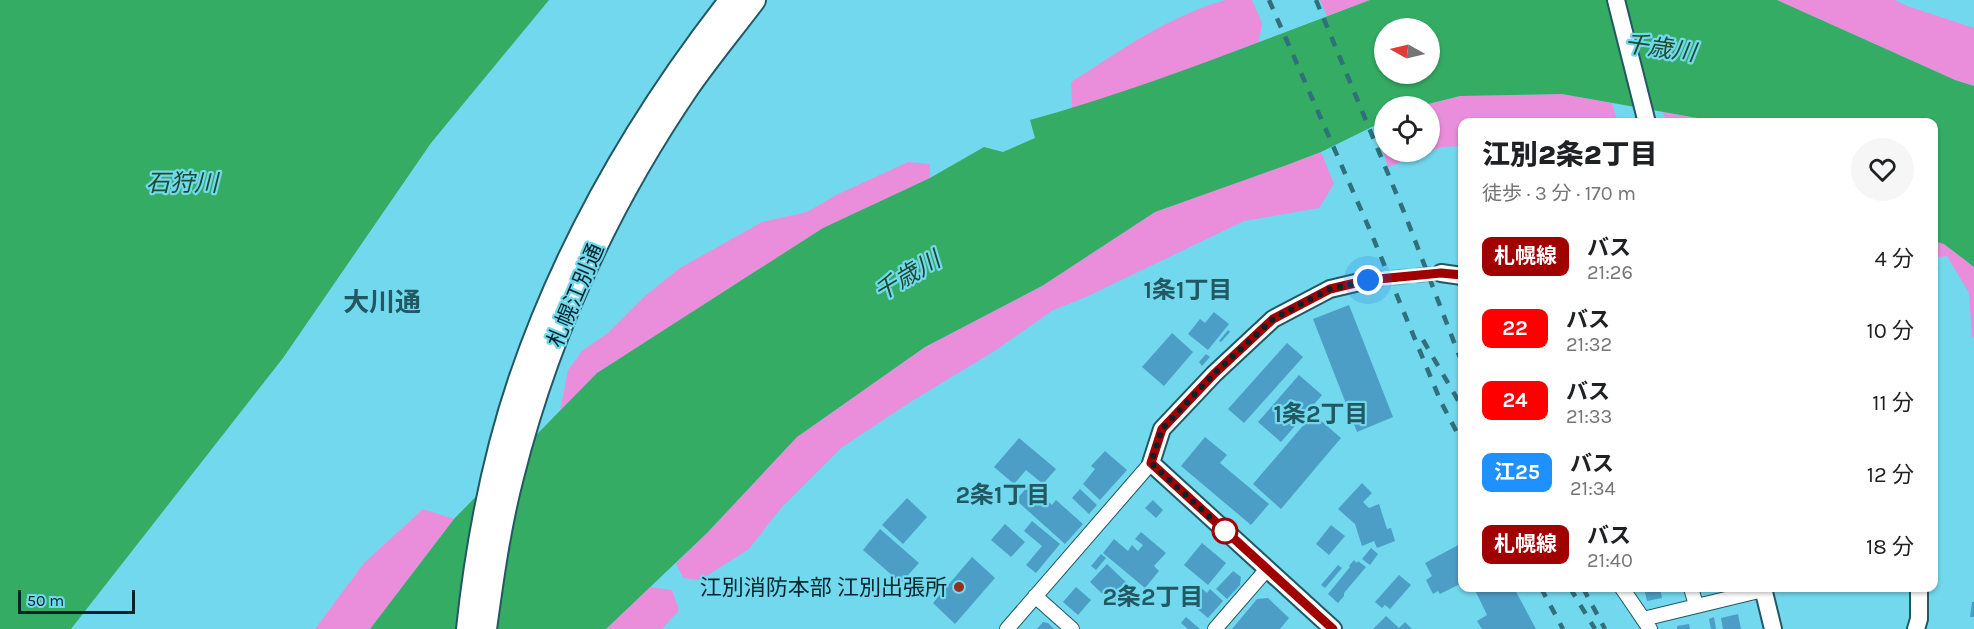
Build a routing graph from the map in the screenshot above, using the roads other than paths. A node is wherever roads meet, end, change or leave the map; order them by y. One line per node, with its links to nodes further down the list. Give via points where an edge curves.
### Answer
1 (731, 0): 4 (highway, 札幌江別通, via 675,74)
2 (754, 0): 4 (highway, 札幌江別通)
3 (1616, 0): 5 (street)
4 (658, 116): 19 (highway, 札幌江別通, via 616,168 564,269 519,382 488,505); 20 (highway, 札幌江別通, via 606,222 540,379 511,479)
5 (1646, 118)
6 (1441, 273): 7 (street)
7 (1458, 275)
8 (1368, 280): 9 (street, via 1330,289 1273,319 1162,429)
9 (1151, 463): 10 (street); 16 (street)
10 (1267, 569): 23 (street); 24 (street)
11 (1625, 592): 18 (street)
12 (1692, 592): 17 (street)
13 (1750, 592): 17 (street)
14 (1764, 592): 25 (street)
15 (1919, 592): 26 (street)
16 (1035, 596): 21 (street); 22 (street)
17 (1696, 605): 18 (street)
18 (1646, 624)
19 (468, 629)
20 (485, 629)
21 (1007, 629)
22 (1072, 629)
23 (1215, 629)
24 (1333, 629)
25 (1773, 629)
26 (1916, 629)

